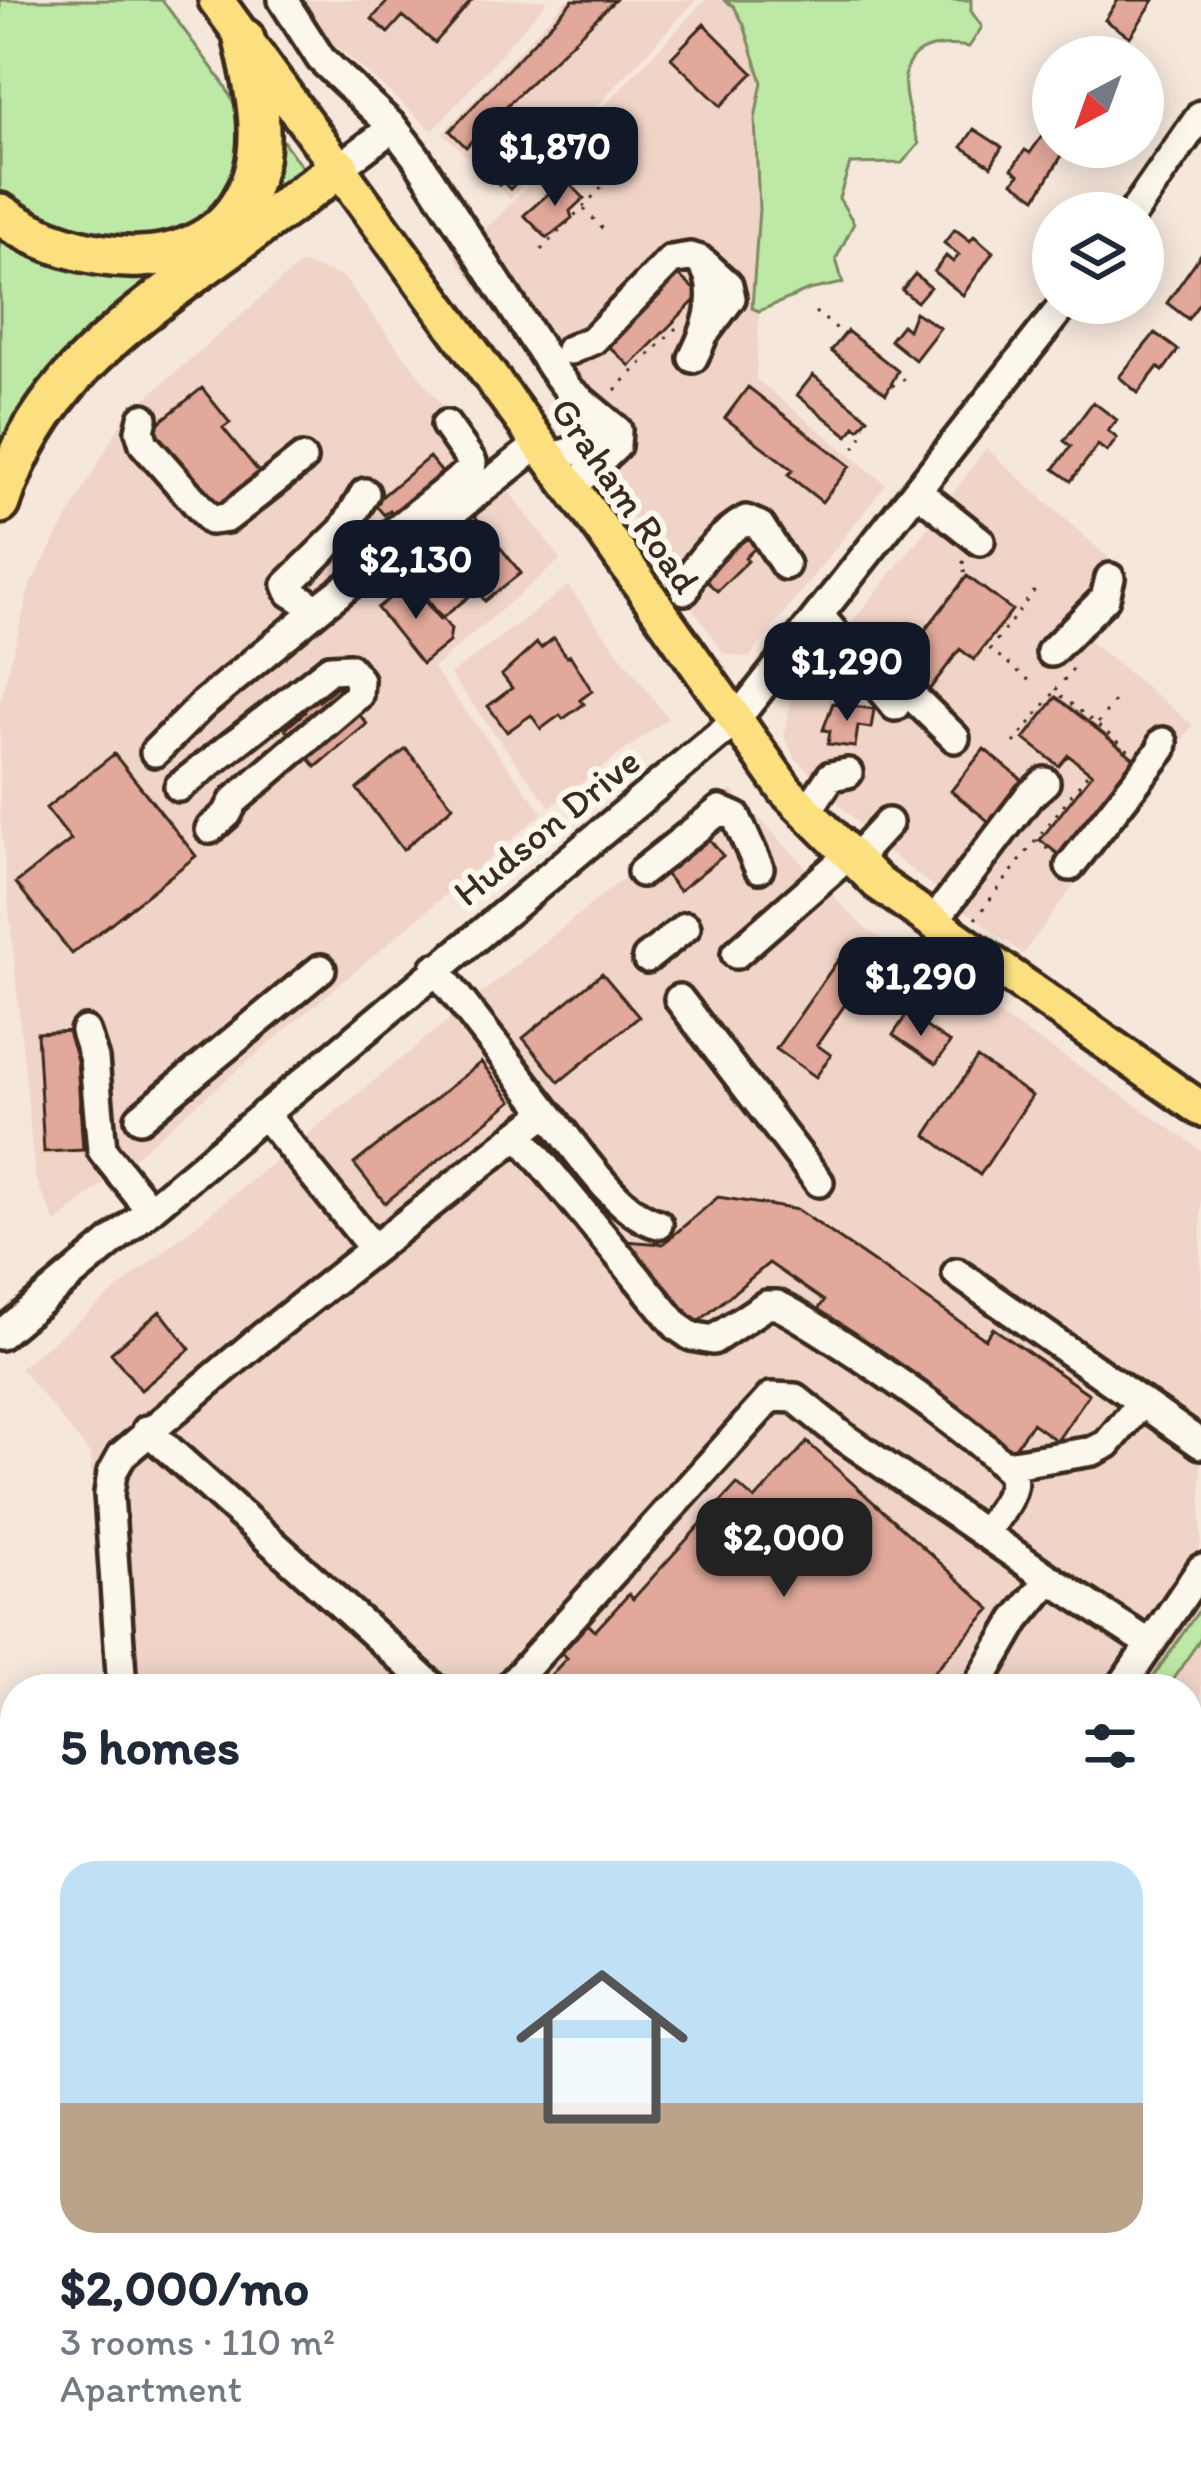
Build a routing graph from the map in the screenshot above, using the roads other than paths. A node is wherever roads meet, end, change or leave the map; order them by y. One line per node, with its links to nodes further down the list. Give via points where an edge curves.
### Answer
1 (216, 0): 3 (main road, Graham Road)
2 (283, 0): 5 (street, via 321,59)
3 (244, 39): 6 (main road, Graham Road); 8 (highway, via 256,88 257,156 244,196 213,232 166,254 106,256 51,244)
4 (1201, 116): 7 (street)
5 (393, 127): 6 (street); 11 (street)
6 (339, 168): 15 (main road, Graham Road); 20 (highway, via 91,354 39,419)
7 (1147, 192)
8 (0, 214)
9 (1048, 324): 18 (street, Hudson Drive)
10 (693, 358): 11 (street, via 697,324 729,305 730,292 722,277 690,257 671,260 593,340)
11 (561, 359): 14 (street, via 569,390)
12 (143, 418): 16 (street, via 144,444 211,520 227,518)
13 (446, 425): 19 (street, via 472,462 467,475 297,608 287,585 343,530)
14 (617, 430): 15 (street, via 599,430 580,449); 17 (street, via 616,446)
15 (544, 451): 17 (main road, Graham Road); 31 (street, via 401,544)
16 (302, 460)
17 (572, 488): 29 (main road, Graham Road)
18 (917, 491): 21 (street); 25 (street, Hudson Drive)
19 (364, 493)
20 (0, 503)
21 (980, 541)
22 (785, 565): 24 (street, via 760,526 746,520)
23 (1110, 578): 27 (street)
24 (685, 590)
25 (819, 615): 28 (street); 29 (street, Hudson Drive)
26 (874, 643): 30 (street, via 905,686)
27 (1062, 661)
28 (895, 706)
29 (734, 722): 36 (main road, Graham Road); 47 (street, Hudson Drive)
30 (950, 722)
31 (154, 752)
32 (1153, 752): 40 (street, via 1162,749)
33 (848, 773): 36 (street, via 831,776)
34 (1045, 782): 43 (street)
35 (179, 787): 37 (street, via 338,666 349,668 358,695 233,801)
36 (807, 812): 39 (main road, Graham Road)
37 (219, 822)
38 (888, 823): 39 (street)
39 (851, 857): 43 (main road, Graham Road); 45 (street)
40 (1060, 858)
41 (759, 868): 42 (street, via 736,817 720,810)
42 (642, 872)
43 (932, 922): 51 (main road, Graham Road)
44 (686, 926): 46 (street)
45 (736, 954)
46 (647, 958)
47 (435, 968): 52 (street); 53 (street, Hudson Drive)
48 (321, 969): 54 (street)
49 (679, 999): 56 (street)
50 (85, 1031): 57 (street, via 102,1150)
51 (1201, 1109)
52 (547, 1112): 55 (street); 58 (street, via 618,1198)
53 (263, 1114): 57 (street, Hudson Drive); 59 (street)
54 (140, 1118)
55 (519, 1135): 59 (street); 65 (street, via 691,1336 713,1340 777,1305)
56 (819, 1182)
57 (150, 1210): 61 (street, Hudson Drive)
58 (658, 1224)
59 (373, 1248): 63 (street)
60 (957, 1273): 62 (street)
61 (0, 1335)
62 (1142, 1402): 64 (street); 65 (street, via 1093,1451)
63 (147, 1430): 70 (street, via 122,1455 109,1494); 71 (street)
64 (1201, 1444)
65 (1006, 1465): 66 (street, via 1012,1491)
66 (984, 1534): 68 (street); 72 (street, via 795,1398 771,1397)
67 (1201, 1569): 69 (street)
68 (1050, 1579): 69 (street); 73 (street)
69 (1150, 1644): 74 (street)
70 (121, 1674)
71 (418, 1674)
72 (520, 1674)
73 (985, 1674)
74 (1130, 1674)

